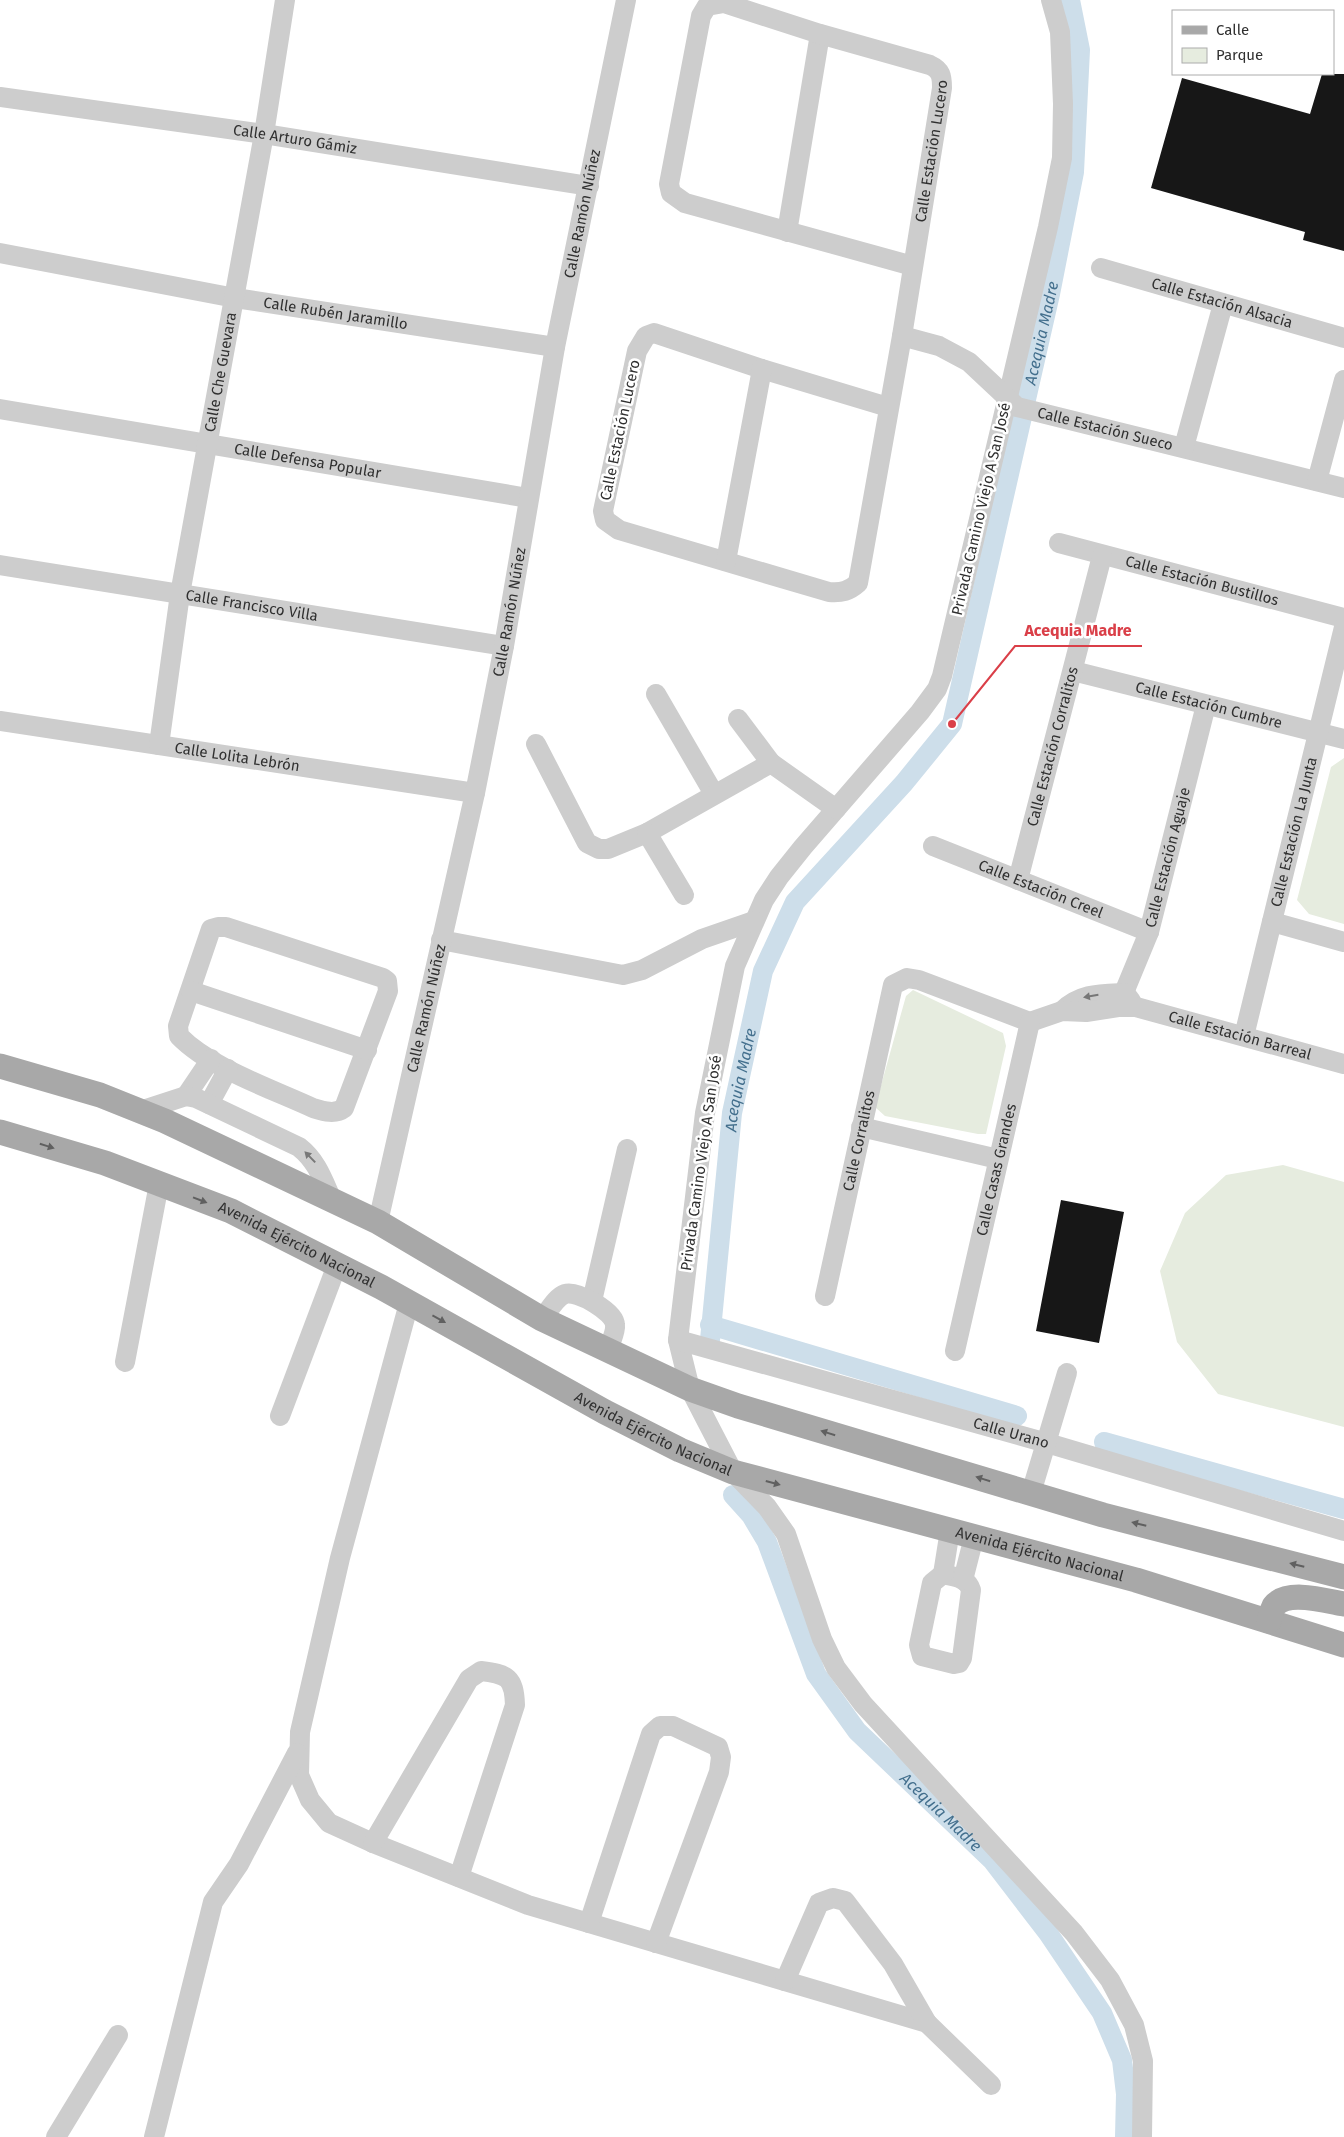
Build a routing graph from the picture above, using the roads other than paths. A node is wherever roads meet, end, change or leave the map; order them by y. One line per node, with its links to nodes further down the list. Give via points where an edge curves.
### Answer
1 (285, 0): 6 (street, Calle Che Guevara)
2 (626, 0): 7 (street, Calle Ramón Núñez)
3 (1051, 0): 19 (street, Privada Camino Viejo A San José, via 1060,32 1063,75 1062,158)
4 (820, 34): 8 (street); 8 (street, Calle Estación Lucero, via 724,3 707,6 701,16 669,184 671,193 685,203); 10 (street, Calle Estación Lucero, via 930,65 937,68 942,76)
5 (0, 97): 6 (street, Calle Arturo Gámiz)
6 (264, 134): 7 (street, Calle Arturo Gámiz); 12 (street, Calle Che Guevara)
7 (589, 186): 16 (street, Calle Ramón Núñez)
8 (787, 232): 10 (street, Calle Estación Lucero)
9 (0, 253): 12 (street, Calle Rubén Jaramillo)
10 (913, 266): 14 (street, Calle Estación Lucero)
11 (1101, 268): 13 (street, Calle Estación Alsacia)
12 (235, 298): 16 (street, Calle Rubén Jaramillo); 22 (street, Calle Che Guevara)
13 (1223, 304): 15 (street, Calle Estación Alsacia); 23 (street, Calle Estación Sueco)
14 (902, 336): 19 (street, via 939,346 970,362); 20 (street, Calle Estación Lucero)
15 (1344, 338)
16 (554, 348): 26 (street, Calle Ramón Núñez)
17 (762, 369): 20 (street, Calle Estación Lucero); 29 (street); 29 (street, Calle Estación Lucero, via 654,334 646,336 637,351 603,511 605,520 619,530)
18 (1344, 380): 24 (street)
19 (1012, 403): 23 (street, Calle Estación Sueco, via 1036,413); 47 (street, Privada Camino Viejo A San José, via 937,689)
20 (888, 407): 29 (street, Calle Estación Lucero, via 858,583 849,590 829,592)
21 (0, 409): 22 (street, Calle Defensa Popular)
22 (208, 443): 26 (street, Calle Defensa Popular); 31 (street, Calle Che Guevara)
23 (1184, 447): 24 (street)
24 (1317, 481): 25 (street)
25 (1344, 488)
26 (528, 498): 34 (street, Calle Ramón Núñez)
27 (1060, 543): 28 (street, Calle Estación Bustillos)
28 (1102, 556): 32 (street, Calle Estación Bustillos); 35 (street, Calle Estación Corralitos)
29 (726, 561)
30 (0, 565): 31 (street, Calle Francisco Villa)
31 (180, 594): 34 (street, Calle Francisco Villa); 43 (street, Calle Che Guevara)
32 (1344, 618)
33 (1344, 627): 40 (street, Calle Estación La Junta)
34 (504, 646): 45 (street, Calle Ramón Núñez)
35 (1072, 672): 37 (street, Calle Estación Cumbre); 50 (street, Calle Estación Corralitos)
36 (656, 694): 46 (street)
37 (1206, 704): 40 (street, Calle Estación Cumbre); 54 (street, Calle Estación Aguaje)
38 (738, 719): 44 (street)
39 (0, 721): 43 (street, Calle Lolita Lebrón)
40 (1318, 732): 41 (street, Calle Estación Cumbre); 53 (street, Calle Estación La Junta)
41 (1344, 739)
42 (536, 744): 48 (street, via 587,842 599,849 608,849)
43 (159, 745): 45 (street, Calle Lolita Lebrón)
44 (771, 763): 46 (street); 47 (street)
45 (475, 793): 55 (street, Calle Ramón Núñez)
46 (714, 794): 48 (street)
47 (836, 808): 52 (street, Privada Camino Viejo A San José, via 779,877)
48 (647, 833): 51 (street)
49 (933, 846): 50 (street, Calle Estación Creel)
50 (1018, 880): 54 (street, Calle Estación Creel)
51 (684, 895)
52 (754, 921): 55 (street, via 702,938 642,970 623,975); 81 (street, Privada Camino Viejo A San José, via 734,966 705,1113)
53 (1272, 922): 56 (street); 60 (street, Calle Estación La Junta)
54 (1149, 932): 58 (street, Calle Estación Aguaje)
55 (441, 940): 75 (street, Calle Ramón Núñez)
56 (1344, 942)
57 (191, 991): 61 (street); 61 (street, via 211,929 218,927 383,978 387,981 388,991); 62 (street, via 177,1031 184,1041)
58 (1126, 1002): 59 (street, via 1086,1012 1062,1011); 60 (street, Calle Estación Barreal)
59 (1030, 1022): 69 (street, Calle Corralitos, via 919,980 907,978 892,985); 72 (street, Calle Casas Grandes)
60 (1244, 1036): 63 (street, Calle Estación Barreal)
61 (367, 1050): 65 (street, via 344,1108 334,1112 312,1108)
62 (210, 1059): 65 (street); 66 (street)
63 (1344, 1064)
64 (0, 1066): 68 (main road, via 100,1095)
65 (228, 1069): 67 (street)
66 (186, 1096): 67 (street); 68 (street)
67 (209, 1104): 74 (street, one-way to 67, via 315,1162 308,1154)
68 (140, 1111): 74 (main road)
69 (861, 1127): 72 (street); 77 (street, Calle Corralitos)
70 (0, 1132): 73 (main road, Avenida Ejército Nacional, one-way to 73, via 104,1163)
71 (627, 1149): 78 (street)
72 (998, 1159): 83 (street, Calle Casas Grandes)
73 (159, 1184): 76 (main road, Avenida Ejército Nacional, one-way to 76, via 231,1211); 84 (street)
74 (332, 1200): 75 (main road)
75 (378, 1222): 80 (main road)
76 (337, 1265): 79 (main road, Avenida Ejército Nacional); 87 (street)
77 (825, 1296)
78 (592, 1301): 80 (street, via 565,1294); 82 (street, via 614,1319 616,1326)
79 (409, 1303): 89 (main road, Avenida Ejército Nacional, one-way to 89, via 605,1412 680,1450); 100 (street, via 340,1558 300,1732)
80 (542, 1320): 82 (main road)
81 (678, 1340): 86 (street, Privada Camino Viejo A San José); 88 (street, Calle Urano)
82 (608, 1351): 86 (main road)
83 (955, 1351)
84 (125, 1362)
85 (1067, 1373): 88 (street)
86 (690, 1389): 89 (street, Privada Camino Viejo A San José); 90 (main road, one-way to 86)
87 (280, 1416)
88 (1047, 1444): 90 (street); 92 (street, Calle Urano)
89 (734, 1472): 91 (main road, Avenida Ejército Nacional, one-way to 91); 111 (street, Privada Camino Viejo A San José, via 767,1507 786,1534 822,1639 836,1668 863,1704 1074,1933 1110,1980 1134,2025 1143,2061)
90 (1031, 1493): 95 (main road, one-way to 90, via 1103,1515)
91 (950, 1530): 93 (main road, Avenida Ejército Nacional); 94 (street)
92 (1344, 1531)
93 (974, 1537): 96 (street); 98 (main road, Avenida Ejército Nacional, via 1136,1580)
94 (942, 1574): 96 (street); 96 (street, via 932,1583 919,1645 922,1656 928,1659 954,1664 962,1658 971,1590)
95 (1344, 1577)
96 (963, 1580)
97 (1344, 1604): 98 (main road, via 1292,1597 1274,1606)
98 (1269, 1621): 99 (main road, Avenida Ejército Nacional)
99 (1344, 1645)
100 (300, 1749): 101 (street, via 299,1776 310,1800 329,1822); 110 (street, via 239,1864 213,1902)
101 (373, 1843): 102 (street); 102 (street, via 469,1679 480,1670 502,1673 514,1687 515,1705)
102 (459, 1877): 103 (street)
103 (589, 1923): 104 (street); 104 (street, via 650,1734 660,1726 672,1726 718,1747 722,1757)
104 (656, 1943): 105 (street)
105 (785, 1980): 106 (street); 106 (street, via 819,1903 833,1898 845,1901 893,1964)
106 (927, 2022): 108 (street)
107 (118, 2035): 109 (street)
108 (991, 2085)
109 (56, 2137)
110 (154, 2137)
111 (1142, 2137)

